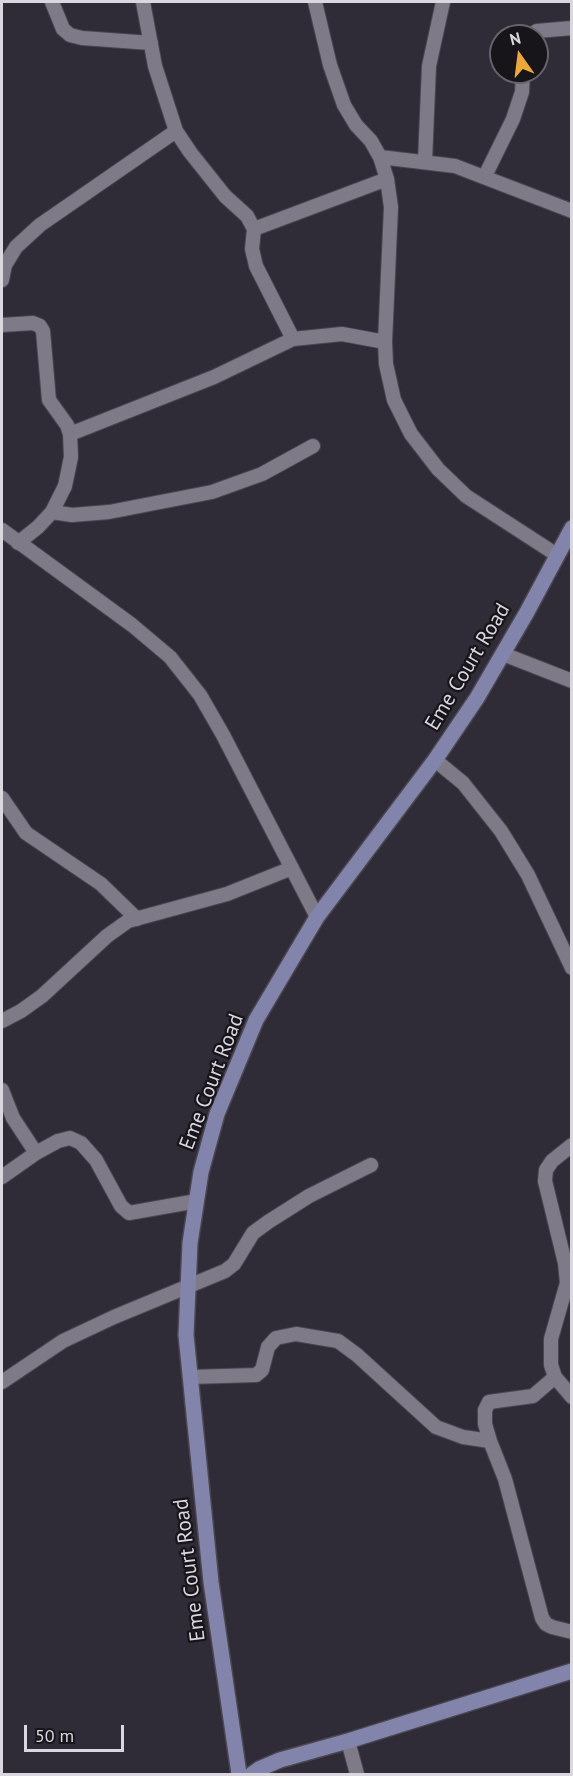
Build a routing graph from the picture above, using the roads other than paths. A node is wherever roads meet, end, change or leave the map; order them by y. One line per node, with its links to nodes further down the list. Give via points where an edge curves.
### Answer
1 (52, 2): 7 (street, via 63,29 70,35)
2 (143, 2): 7 (street)
3 (315, 2): 10 (street, via 344,105)
4 (443, 2): 11 (street, via 429,66)
5 (572, 28): 6 (street)
6 (549, 30)
7 (151, 43): 9 (street)
8 (523, 84): 12 (street, via 513,119)
9 (176, 131): 15 (street); 16 (street, via 40,225 16,247 5,265)
10 (380, 157): 11 (street); 13 (street)
11 (425, 162): 12 (street)
12 (485, 176): 14 (street)
13 (387, 179): 15 (street); 19 (street, via 391,207)
14 (572, 211)
15 (254, 229): 18 (street, via 252,249 256,266)
16 (2, 280)
17 (2, 325): 20 (street, via 40,326 49,400)
18 (293, 339): 19 (street, via 342,334); 20 (street, via 214,377)
19 (385, 342): 25 (street, via 394,400 411,434 438,469 466,496)
20 (70, 434): 22 (street, via 71,457 65,486)
21 (313, 446): 22 (street, via 262,474 212,492 109,512)
22 (52, 512): 24 (street, via 38,527)
23 (572, 528): 25 (street, Eme Court Road)
24 (8, 538): 30 (street, via 132,625 170,657 212,715)
25 (557, 555): 26 (street, Eme Court Road)
26 (503, 654): 27 (street); 28 (street, Eme Court Road)
27 (572, 681)
28 (435, 760): 31 (street, Eme Court Road); 33 (street, via 463,783 501,831 528,875)
29 (2, 798): 32 (street, via 26,833 101,884)
30 (292, 868): 31 (street); 32 (street, via 227,894)
31 (318, 917): 40 (street, Eme Court Road, via 256,1020 238,1059 217,1114)
32 (137, 919): 34 (street, via 120,925 42,996)
33 (572, 968)
34 (2, 1021)
35 (2, 1090): 37 (street, via 13,1118)
36 (572, 1145): 43 (street, via 552,1161 545,1181 567,1283 551,1339)
37 (36, 1153): 39 (street); 40 (street, via 70,1138 81,1143 129,1213)
38 (371, 1165): 41 (street, via 268,1222 253,1233 234,1264)
39 (2, 1177)
40 (196, 1201): 41 (street, Eme Court Road)
41 (187, 1287): 42 (street, Eme Court Road); 44 (street, via 63,1341)
42 (190, 1377): 46 (street, via 256,1375 262,1370 267,1347 276,1338 296,1334 338,1341 436,1427); 50 (street, Eme Court Road, via 211,1582)
43 (555, 1377): 45 (street); 46 (street, via 533,1396 489,1402 484,1410)
44 (2, 1383)
45 (572, 1397)
46 (489, 1441): 47 (street, via 505,1479 542,1618 552,1627)
47 (572, 1632)
48 (572, 1671): 49 (street)
49 (348, 1741): 51 (street, via 280,1760); 52 (street)
50 (239, 1774)
51 (252, 1774)
52 (357, 1774)

